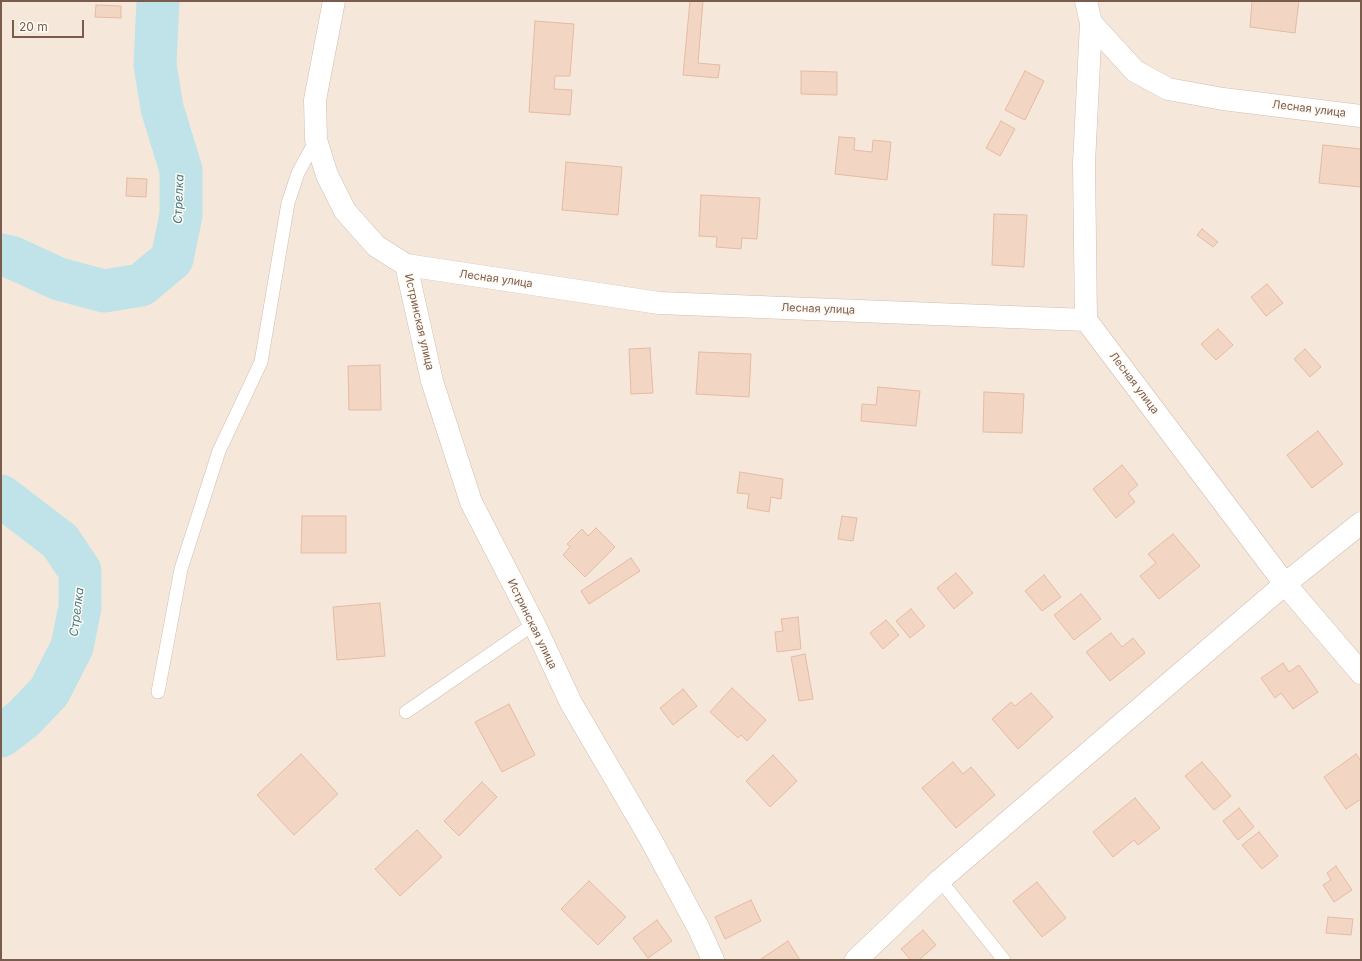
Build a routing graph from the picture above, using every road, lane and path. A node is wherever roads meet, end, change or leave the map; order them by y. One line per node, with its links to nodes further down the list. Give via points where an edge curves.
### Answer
1 (334, 1): 5 (street, Лесная улица, via 315,100)
2 (1086, 1): 3 (street)
3 (1091, 23): 4 (street, Лесная улица, via 1135,70 1168,89 1223,99); 7 (street, via 1084,162)
4 (1361, 116)
5 (316, 140): 6 (street, Лесная улица, via 327,175 345,211 376,246); 12 (lane, via 298,173 288,203 261,362 219,451 181,569)
6 (406, 265): 7 (street, Лесная улица, via 659,303); 10 (street, Истринская улица, via 432,381 471,502)
7 (1086, 320): 9 (street, Лесная улица)
8 (1361, 523): 9 (street)
9 (1285, 584): 11 (street, Лесная улица); 14 (street)
10 (534, 624): 13 (lane); 15 (street, Истринская улица, via 571,703 650,838)
11 (1361, 672)
12 (158, 692)
13 (406, 712)
14 (940, 880): 16 (street); 17 (lane)
15 (713, 960)
16 (856, 960)
17 (1004, 960)

